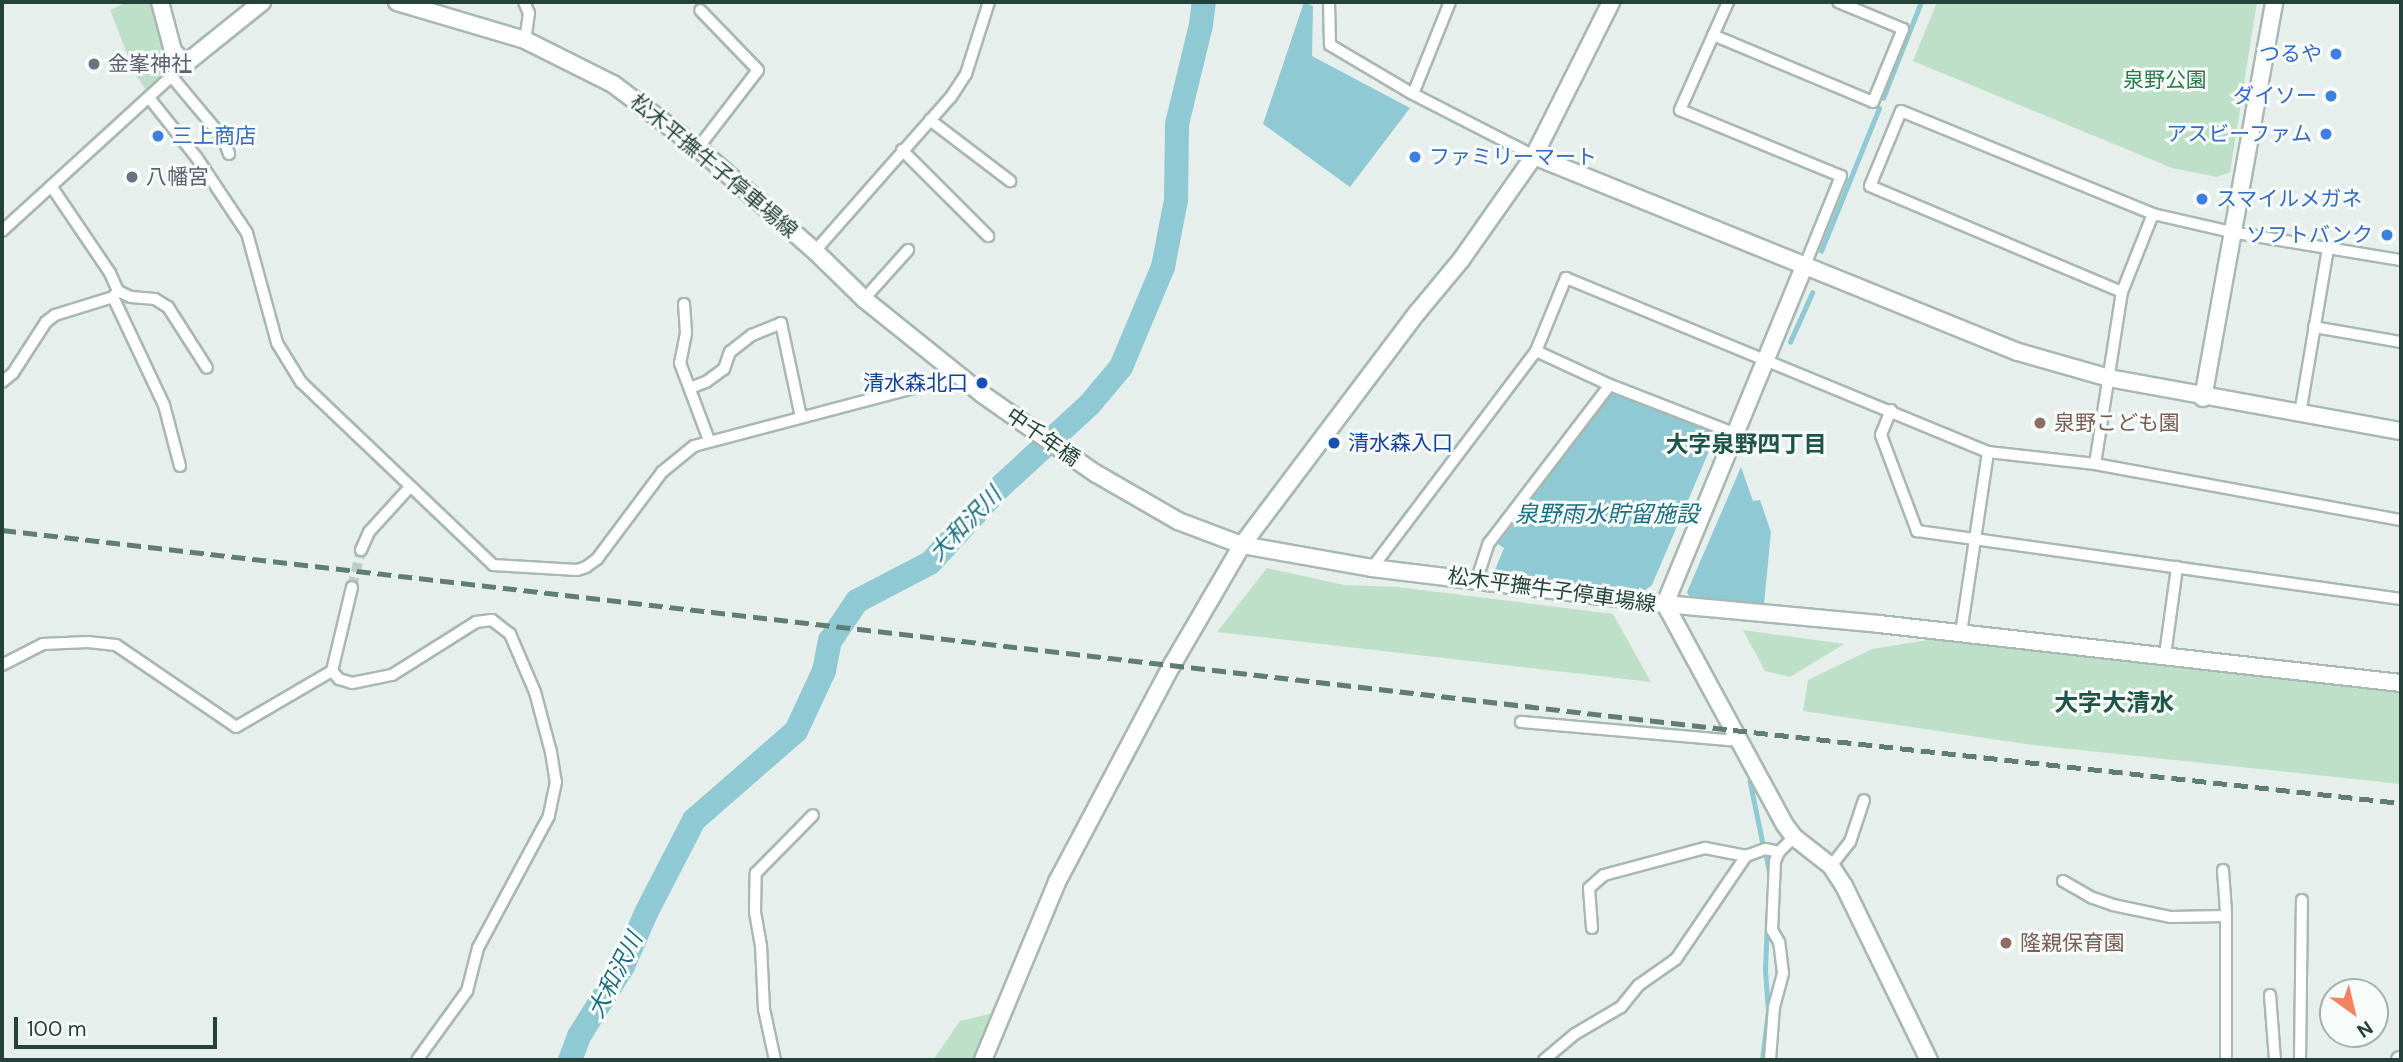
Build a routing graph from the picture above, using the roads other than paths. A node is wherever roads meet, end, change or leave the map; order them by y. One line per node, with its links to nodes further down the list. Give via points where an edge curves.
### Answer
1 (160, 2): 17 (street, via 173,51)
2 (262, 2): 17 (street)
3 (397, 2): 16 (street, 松木平撫牛子停車場線)
4 (524, 2): 16 (street, via 529,13)
5 (989, 2): 21 (street, via 966,74)
6 (1329, 2): 19 (street, via 1330,45)
7 (1450, 2): 19 (street)
8 (1611, 2): 25 (street)
9 (1728, 2): 15 (street)
10 (1839, 2): 15 (street, via 1903,29 1873,102)
11 (2274, 2): 30 (street)
12 (700, 10): 14 (street)
13 (726, 16): 14 (street)
14 (716, 27): 22 (street, via 758,70)
15 (1713, 35): 36 (street, via 1679,110 1841,176)
16 (525, 40): 22 (street, 松木平撫牛子停車場線, via 613,84)
17 (185, 64): 18 (street)
18 (172, 77): 20 (street); 24 (street, via 223,138)
19 (1413, 94): 25 (street)
20 (150, 99): 27 (street); 63 (street, via 247,233 277,343 301,382)
21 (930, 120): 23 (street); 26 (street)
22 (698, 148): 34 (street, 松木平撫牛子停車場線)
23 (902, 150): 31 (street); 34 (street)
24 (229, 154)
25 (1534, 156): 36 (street); 66 (street, via 1461,260)
26 (1010, 181)
27 (51, 186): 29 (street); 38 (street, via 110,273)
28 (2153, 214): 30 (street); 37 (street); 37 (street, via 1901,111 1870,186)
29 (2, 231)
30 (2231, 232): 32 (street); 51 (street)
31 (988, 236)
32 (2328, 248): 35 (street); 41 (street)
33 (908, 250): 39 (street)
34 (815, 251): 39 (street, 松木平撫牛子停車場線)
35 (2401, 260)
36 (1805, 265): 44 (street); 47 (street, via 2018,352)
37 (2122, 292): 47 (street)
38 (116, 294): 45 (street, via 155,299 168,307); 48 (street, via 46,321 13,373); 61 (street, via 164,405)
39 (864, 299): 46 (street, 松木平撫牛子停車場線)
40 (684, 304): 50 (street, via 680,363)
41 (2314, 327): 42 (street); 54 (street)
42 (2401, 342)
43 (1536, 351): 44 (street, via 1566,278); 49 (street); 68 (street)
44 (1767, 359): 53 (street); 57 (street)
45 (207, 368)
46 (956, 373): 52 (street, 松木平撫牛子停車場線); 55 (street, via 944,380)
47 (2109, 379): 51 (street); 60 (street)
48 (2, 382)
49 (1610, 385): 57 (street); 70 (street, via 1489,543)
50 (690, 388): 55 (street, via 724,369 730,352 752,335 780,323); 58 (street)
51 (2203, 398): 54 (street)
52 (990, 400): 62 (street, 中千年橋)
53 (1891, 410): 59 (street); 65 (street, via 1881,435 1917,531)
54 (2300, 414): 56 (street)
55 (801, 416): 58 (street)
56 (2401, 431)
57 (1734, 433): 73 (street)
58 (709, 440): 63 (street, via 662,472 597,559 576,570 493,565)
59 (1988, 452): 60 (street); 65 (street)
60 (2095, 464): 64 (street)
61 (180, 466)
62 (1094, 473): 66 (street, 松木平撫牛子停車場線, via 1178,521)
63 (410, 487): 67 (street, via 369,532)
64 (2401, 520)
65 (1978, 539): 69 (street); 74 (street)
66 (1242, 545): 68 (street, 松木平撫牛子停車場線); 95 (street, via 1172,665 1057,882)
67 (361, 550)
68 (1372, 568): 70 (street, 松木平撫牛子停車場線)
69 (2177, 568): 72 (street); 75 (street)
70 (1477, 579): 73 (street, 松木平撫牛子停車場線)
71 (352, 587): 77 (street)
72 (2401, 599)
73 (1665, 604): 74 (street); 80 (street, 松木平撫牛子停車場線)
74 (1961, 633): 75 (street)
75 (2165, 655): 78 (street)
76 (2, 665): 77 (street, via 43,644 116,645 236,727)
77 (332, 671): 93 (street, via 352,683 392,675 469,625 492,620 510,634 535,692 548,741 556,782 549,816 478,948 467,991)
78 (2401, 683)
79 (1521, 722): 80 (street)
80 (1740, 741): 83 (street, 松木平撫牛子停車場線)
81 (1864, 800): 86 (street, via 1850,842)
82 (813, 815): 94 (street, via 756,873 764,1009)
83 (1794, 837): 84 (street); 86 (street, 松木平撫牛子停車場線)
84 (1779, 852): 85 (street, via 1765,849); 97 (street, via 1772,930 1779,942 1783,973 1774,1007)
85 (1746, 856): 91 (street, via 1704,848 1604,875 1589,888); 96 (street, via 1676,959 1639,985 1621,1007 1575,1034)
86 (1830, 866): 98 (street, 松木平撫牛子停車場線)
87 (2223, 870): 90 (street)
88 (2063, 881): 90 (street, via 2113,905 2170,917)
89 (2302, 900): 101 (street, via 2307,924)
90 (2226, 916): 99 (street)
91 (1592, 928)
92 (2270, 995): 100 (street)
93 (417, 1060)
94 (775, 1060)
95 (984, 1060)
96 (1544, 1060)
97 (1770, 1060)
98 (1929, 1060)
99 (2227, 1060)
100 (2275, 1060)
101 (2300, 1060)

